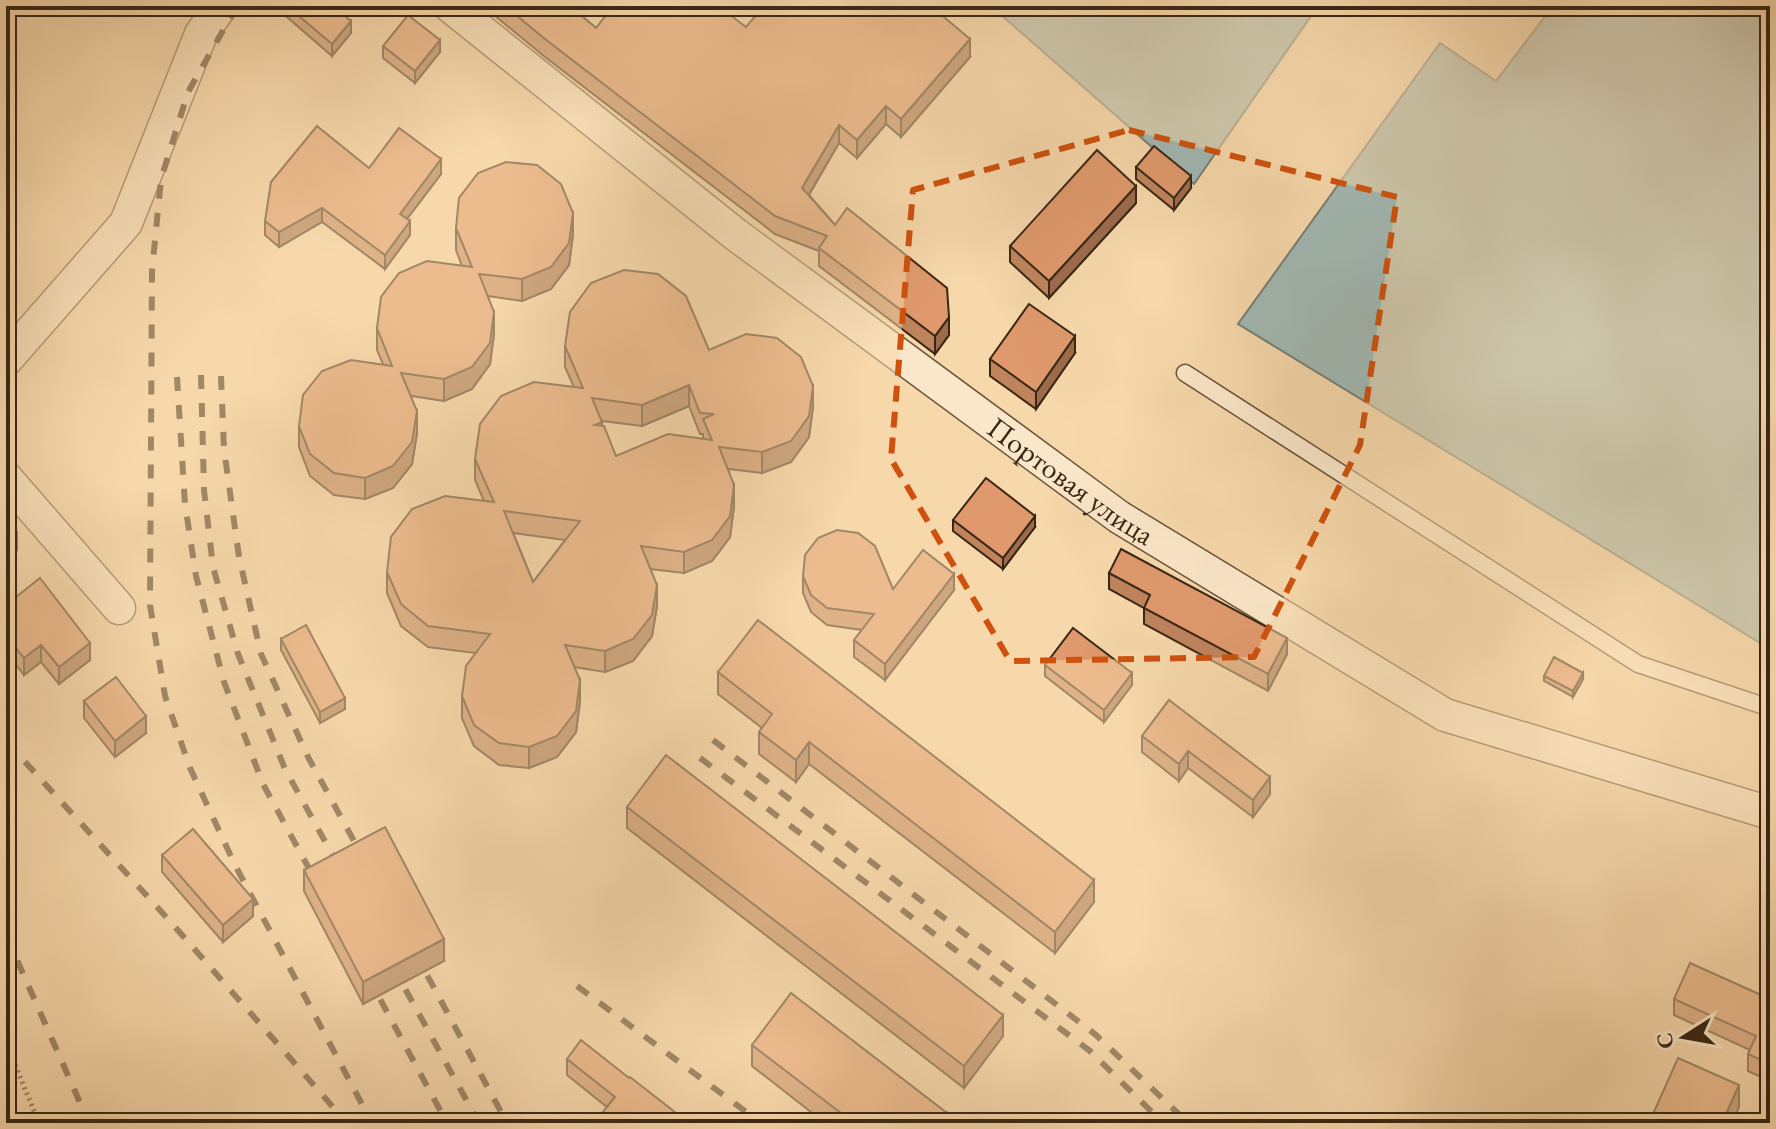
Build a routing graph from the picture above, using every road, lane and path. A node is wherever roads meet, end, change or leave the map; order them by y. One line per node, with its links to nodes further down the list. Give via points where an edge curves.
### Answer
1 (221, 6): 3 (street, via 201,34 126,223)
2 (450, 6): 8 (street, Портовая улица, via 735,234 1133,525 1445,715)
3 (6, 360)
4 (1185, 373): 7 (lane, via 1638,664)
5 (6, 478): 6 (street)
6 (119, 608)
7 (1770, 708)
8 (1770, 813)
9 (6, 1043): 10 (path)
10 (39, 1123)

